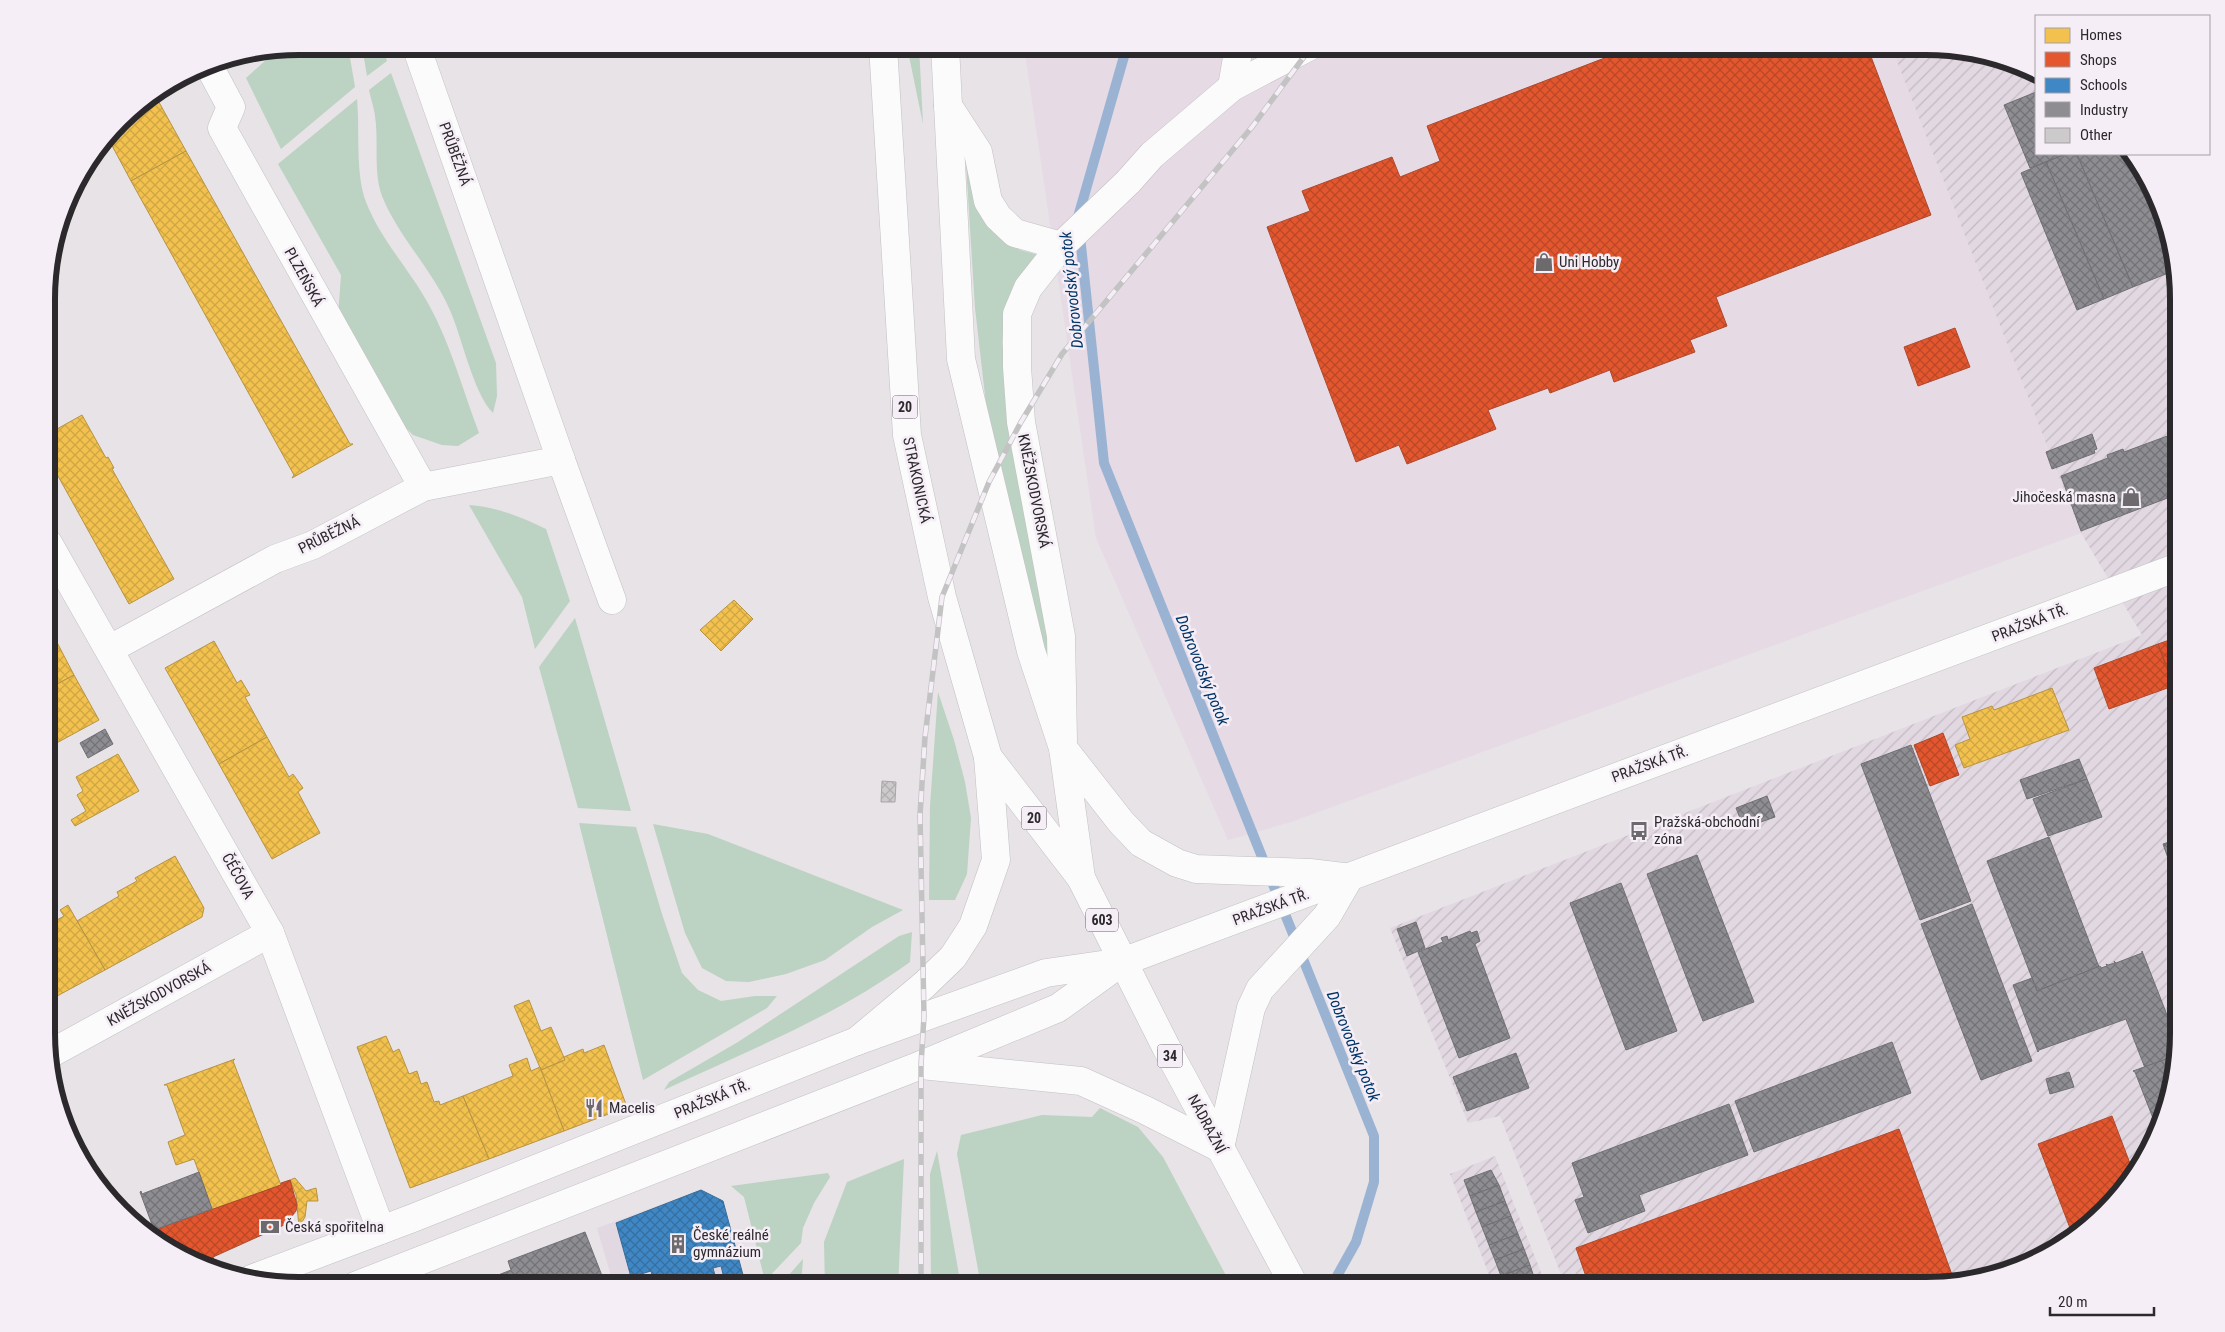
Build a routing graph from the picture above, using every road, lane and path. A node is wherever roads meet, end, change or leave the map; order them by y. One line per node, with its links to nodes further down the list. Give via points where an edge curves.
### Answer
1 (419, 55): 10 (street, PRŮBĚŽNÁ)
2 (884, 55): 17 (street, STRAKONICKÁ / 20, via 907,434 942,597)
3 (945, 55): 8 (street)
4 (1237, 55): 7 (street)
5 (1291, 55): 7 (street, KNĚŽSKODVORSKÁ)
6 (212, 72): 11 (street, PLZEŇSKÁ, via 231,107 222,128)
7 (1232, 87): 9 (street, KNĚŽSKODVORSKÁ, via 1152,155)
8 (948, 106): 9 (street, via 978,152 988,200 998,217 1014,233); 16 (street, via 961,359 1031,650)
9 (1063, 244): 16 (street, KNĚŽSKODVORSKÁ, via 1028,288 1017,314 1017,367 1021,422 1061,636)
10 (561, 460): 11 (street, PRŮBĚŽNÁ); 14 (street, PRŮBĚŽNÁ)
11 (423, 487): 15 (street, PRŮBĚŽNÁ, via 313,545 275,559)
12 (55, 555): 15 (street, ČÉČOVA)
13 (2170, 570): 19 (street, PRAŽSKÁ TŘ.)
14 (612, 600)
15 (110, 649): 21 (street, ČÉČOVA)
16 (1063, 748): 18 (street); 20 (street, via 1141,843 1177,863 1196,869 1240,870)
17 (988, 757): 18 (street, 20); 23 (street, via 996,860 973,926 953,957 924,986)
18 (1081, 878): 22 (street, 603)
19 (1349, 878): 20 (street, PRAŽSKÁ TŘ.); 26 (street, via 1327,916 1260,989 1251,1008)
20 (1313, 881): 22 (street, PRAŽSKÁ TŘ., via 1257,912)
21 (270, 933): 24 (street, KNĚŽSKODVORSKÁ); 27 (street, ČÉČOVA)
22 (1122, 962): 23 (street, PRAŽSKÁ TŘ., via 1046,973); 25 (street, PRAŽSKÁ TŘ., via 1058,1008); 26 (street, NÁDRAŽNÍ / 34)
23 (857, 1041): 27 (street, PRAŽSKÁ TŘ.)
24 (56, 1051)
25 (921, 1065): 26 (street, via 1081,1081); 29 (street, PRAŽSKÁ TŘ.)
26 (1220, 1148): 30 (street, NÁDRAŽNÍ / 34)
27 (381, 1230): 28 (street, PRAŽSKÁ TŘ.)
28 (263, 1274)
29 (378, 1277)
30 (1289, 1277)

